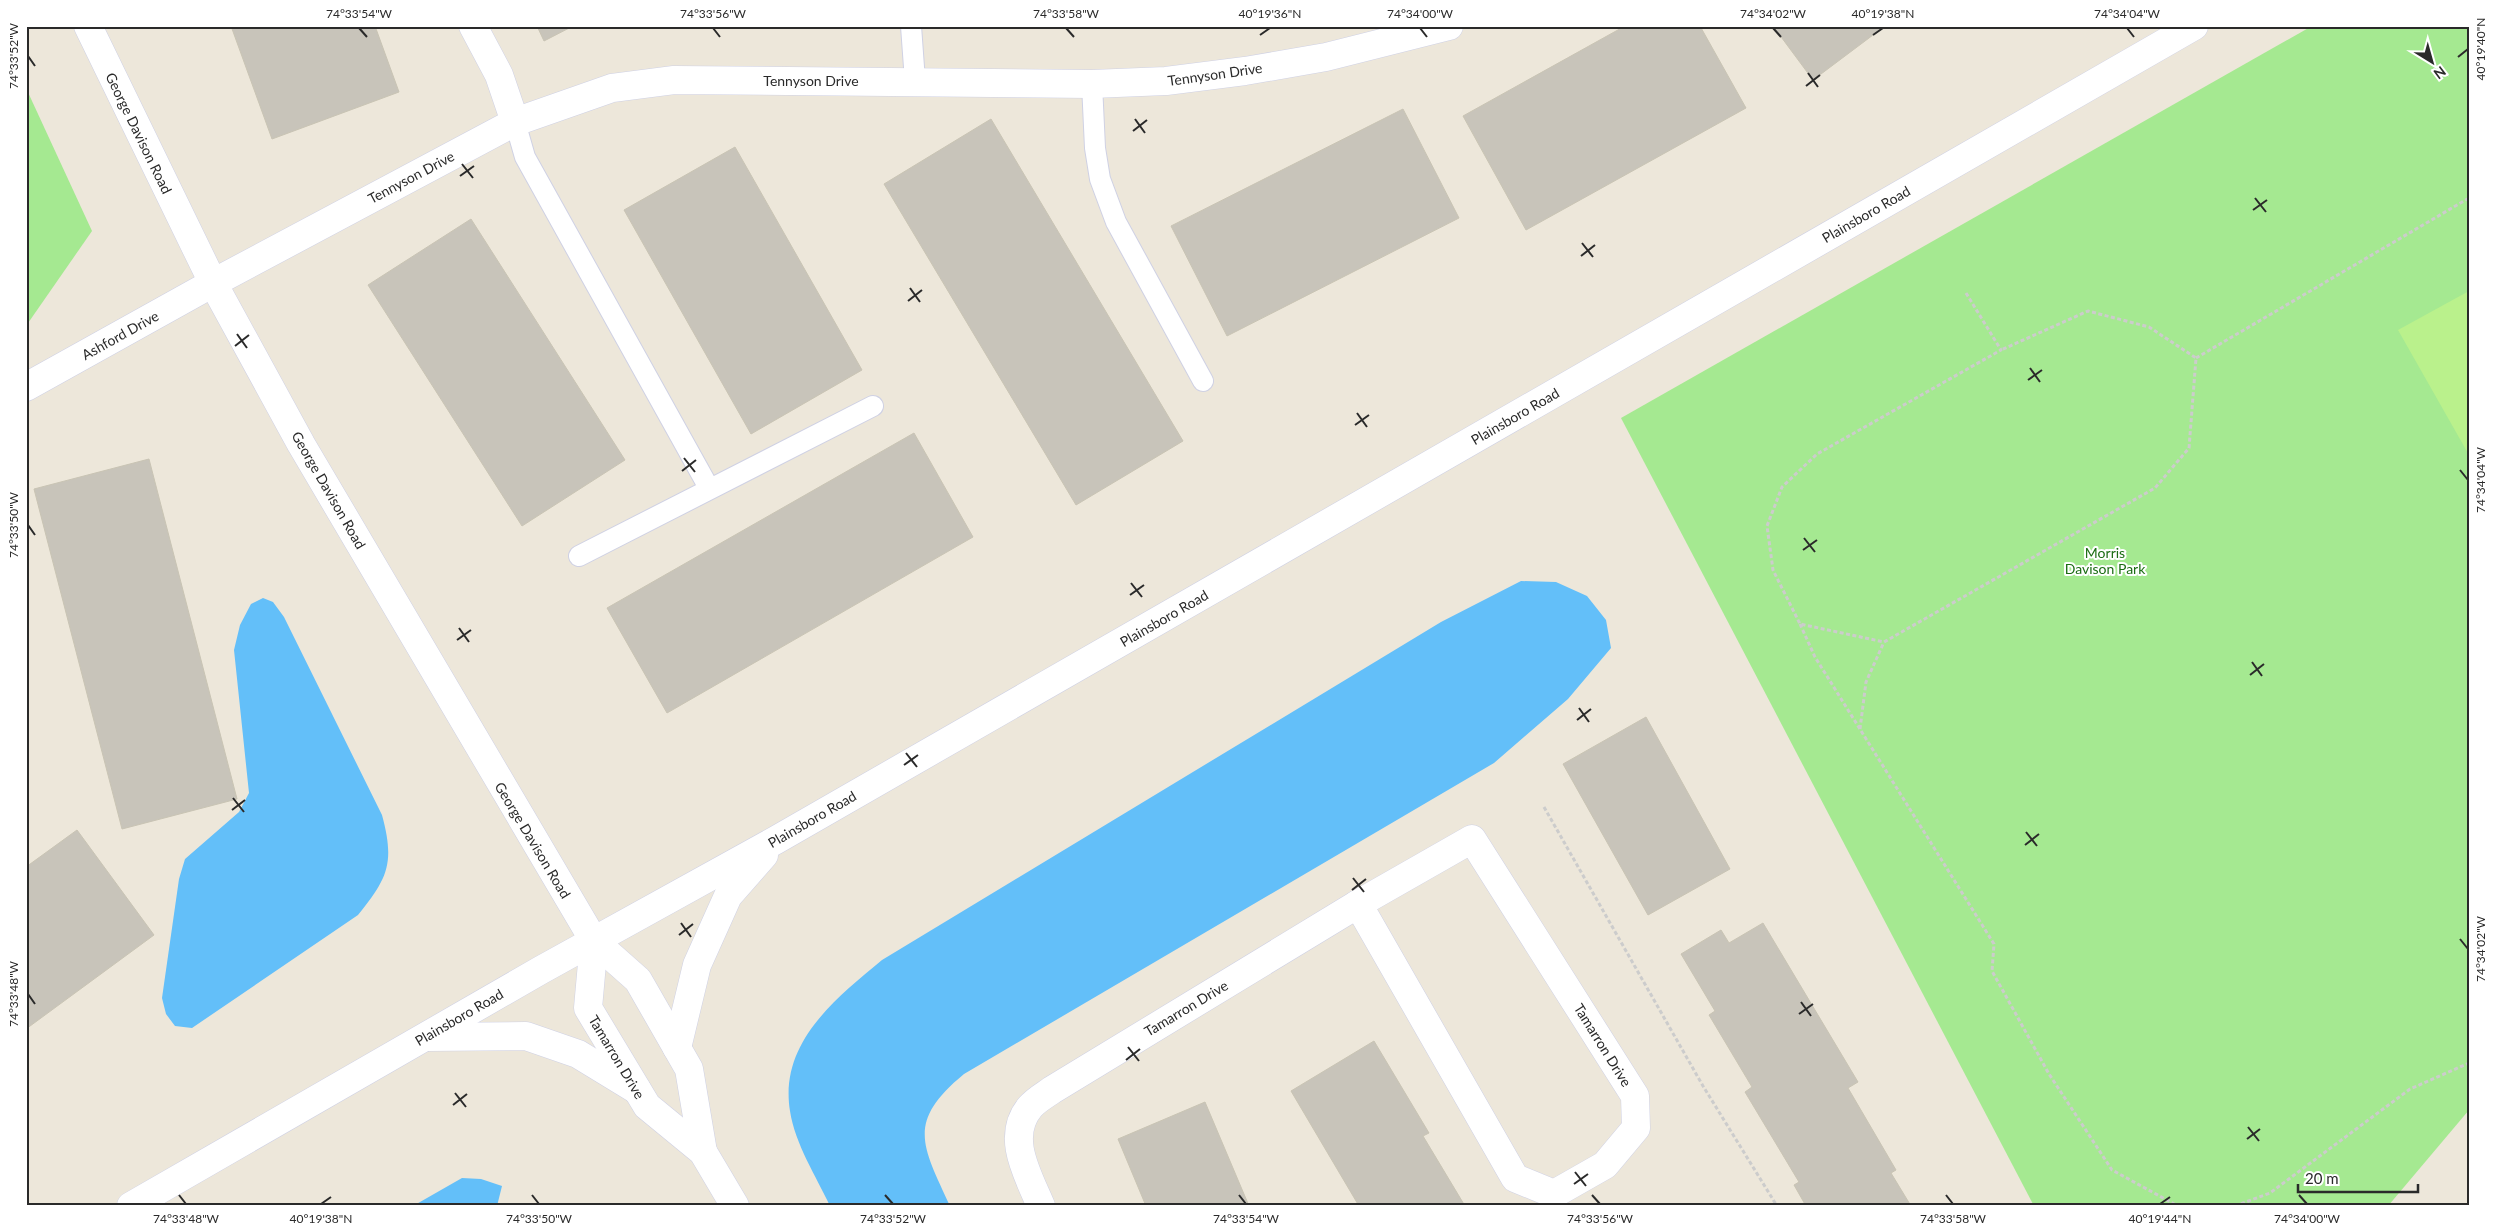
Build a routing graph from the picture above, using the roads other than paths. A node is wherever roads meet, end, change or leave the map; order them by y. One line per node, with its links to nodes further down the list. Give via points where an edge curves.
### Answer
1 (88, 26): 9 (street, George Davison Road)
2 (473, 26): 8 (street, via 499,75)
3 (911, 26): 6 (lane)
4 (2194, 26): 15 (street, Plainsboro Road)
5 (1440, 28): 7 (street, Tennyson Drive, via 1326,57 1245,71 1166,81)
6 (916, 81): 7 (street, Tennyson Drive); 8 (street, Tennyson Drive, via 674,80 612,88)
7 (1092, 84): 10 (lane, via 1100,180 1116,222)
8 (514, 122): 9 (street, Tennyson Drive); 13 (lane, via 525,156)
9 (213, 283): 11 (street, Ashford Drive); 17 (street, George Davison Road, via 302,444)
10 (1203, 381)
11 (26, 387)
12 (873, 406): 13 (lane)
13 (709, 488): 14 (lane)
14 (579, 556)
15 (776, 840): 17 (street, Plainsboro Road); 19 (street, via 728,896 697,965)
16 (1358, 904): 16 (street, Tamarron Drive, via 1472,838 1635,1096 1636,1128 1605,1165 1554,1194 1515,1178); 24 (street, Tamarron Drive, via 1052,1090 1030,1107 1018,1128 1018,1149)
17 (594, 941): 18 (street, Plainsboro Road); 19 (street, Tamarron Drive, via 638,980); 20 (street, Tamarron Drive, via 588,1008)
18 (424, 1037): 20 (street, via 526,1036 578,1054); 22 (street, Plainsboro Road)
19 (677, 1048): 21 (street, Tamarron Drive, via 689,1069)
20 (637, 1090): 21 (street, Tamarron Drive, via 647,1106)
21 (703, 1152): 23 (street, Tamarron Drive)
22 (131, 1206)
23 (735, 1206)
24 (1041, 1206)

